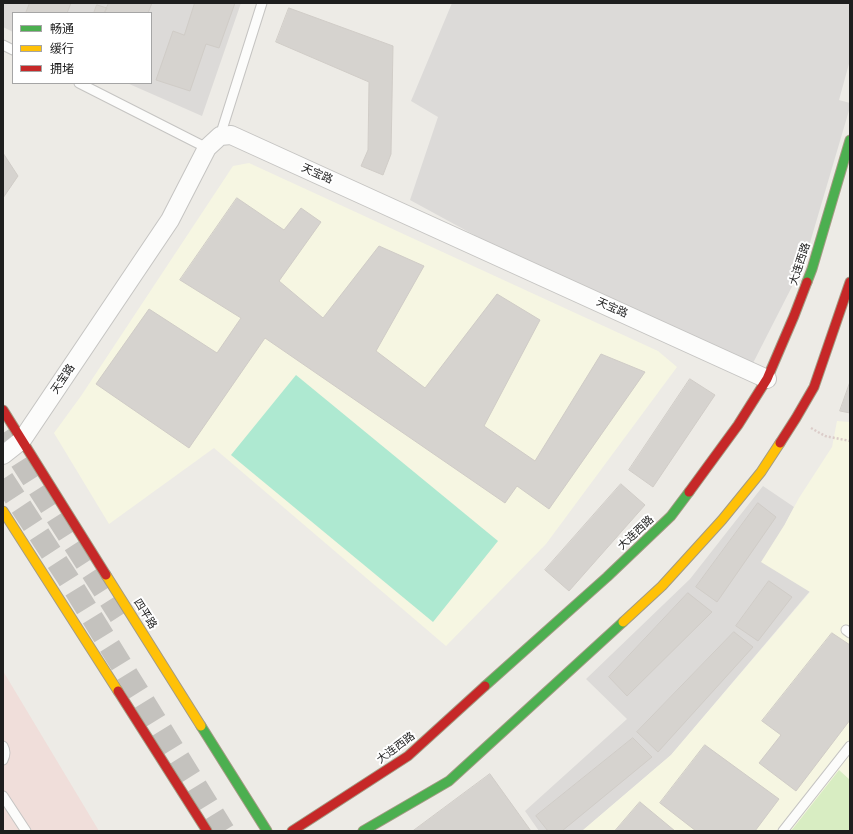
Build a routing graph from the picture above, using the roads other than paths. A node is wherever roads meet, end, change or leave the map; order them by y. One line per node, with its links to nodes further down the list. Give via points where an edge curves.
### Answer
1 (262, 3): 6 (lane)
2 (3, 45): 3 (lane)
3 (12, 50)
4 (81, 84): 6 (lane)
5 (850, 140): 8 (main road, 大连西路, via 812,269)
6 (213, 142): 8 (street, 天宝路, via 231,135); 10 (street, 天宝路, via 170,220)
7 (850, 282): 21 (main road, via 814,387 761,472 722,520 662,586 449,781)
8 (767, 379): 20 (main road, 大连西路, via 738,425 671,516 607,577 408,756)
9 (3, 410): 10 (main road, 四平路)
10 (22, 440): 11 (street, 天宝路); 19 (main road, 四平路)
11 (3, 455)
12 (3, 511): 18 (main road)
13 (3, 746): 15 (lane)
14 (850, 746): 22 (lane)
15 (3, 760)
16 (3, 796): 17 (lane)
17 (26, 831)
18 (207, 831)
19 (267, 831)
20 (292, 831)
21 (363, 831)
22 (783, 831)

